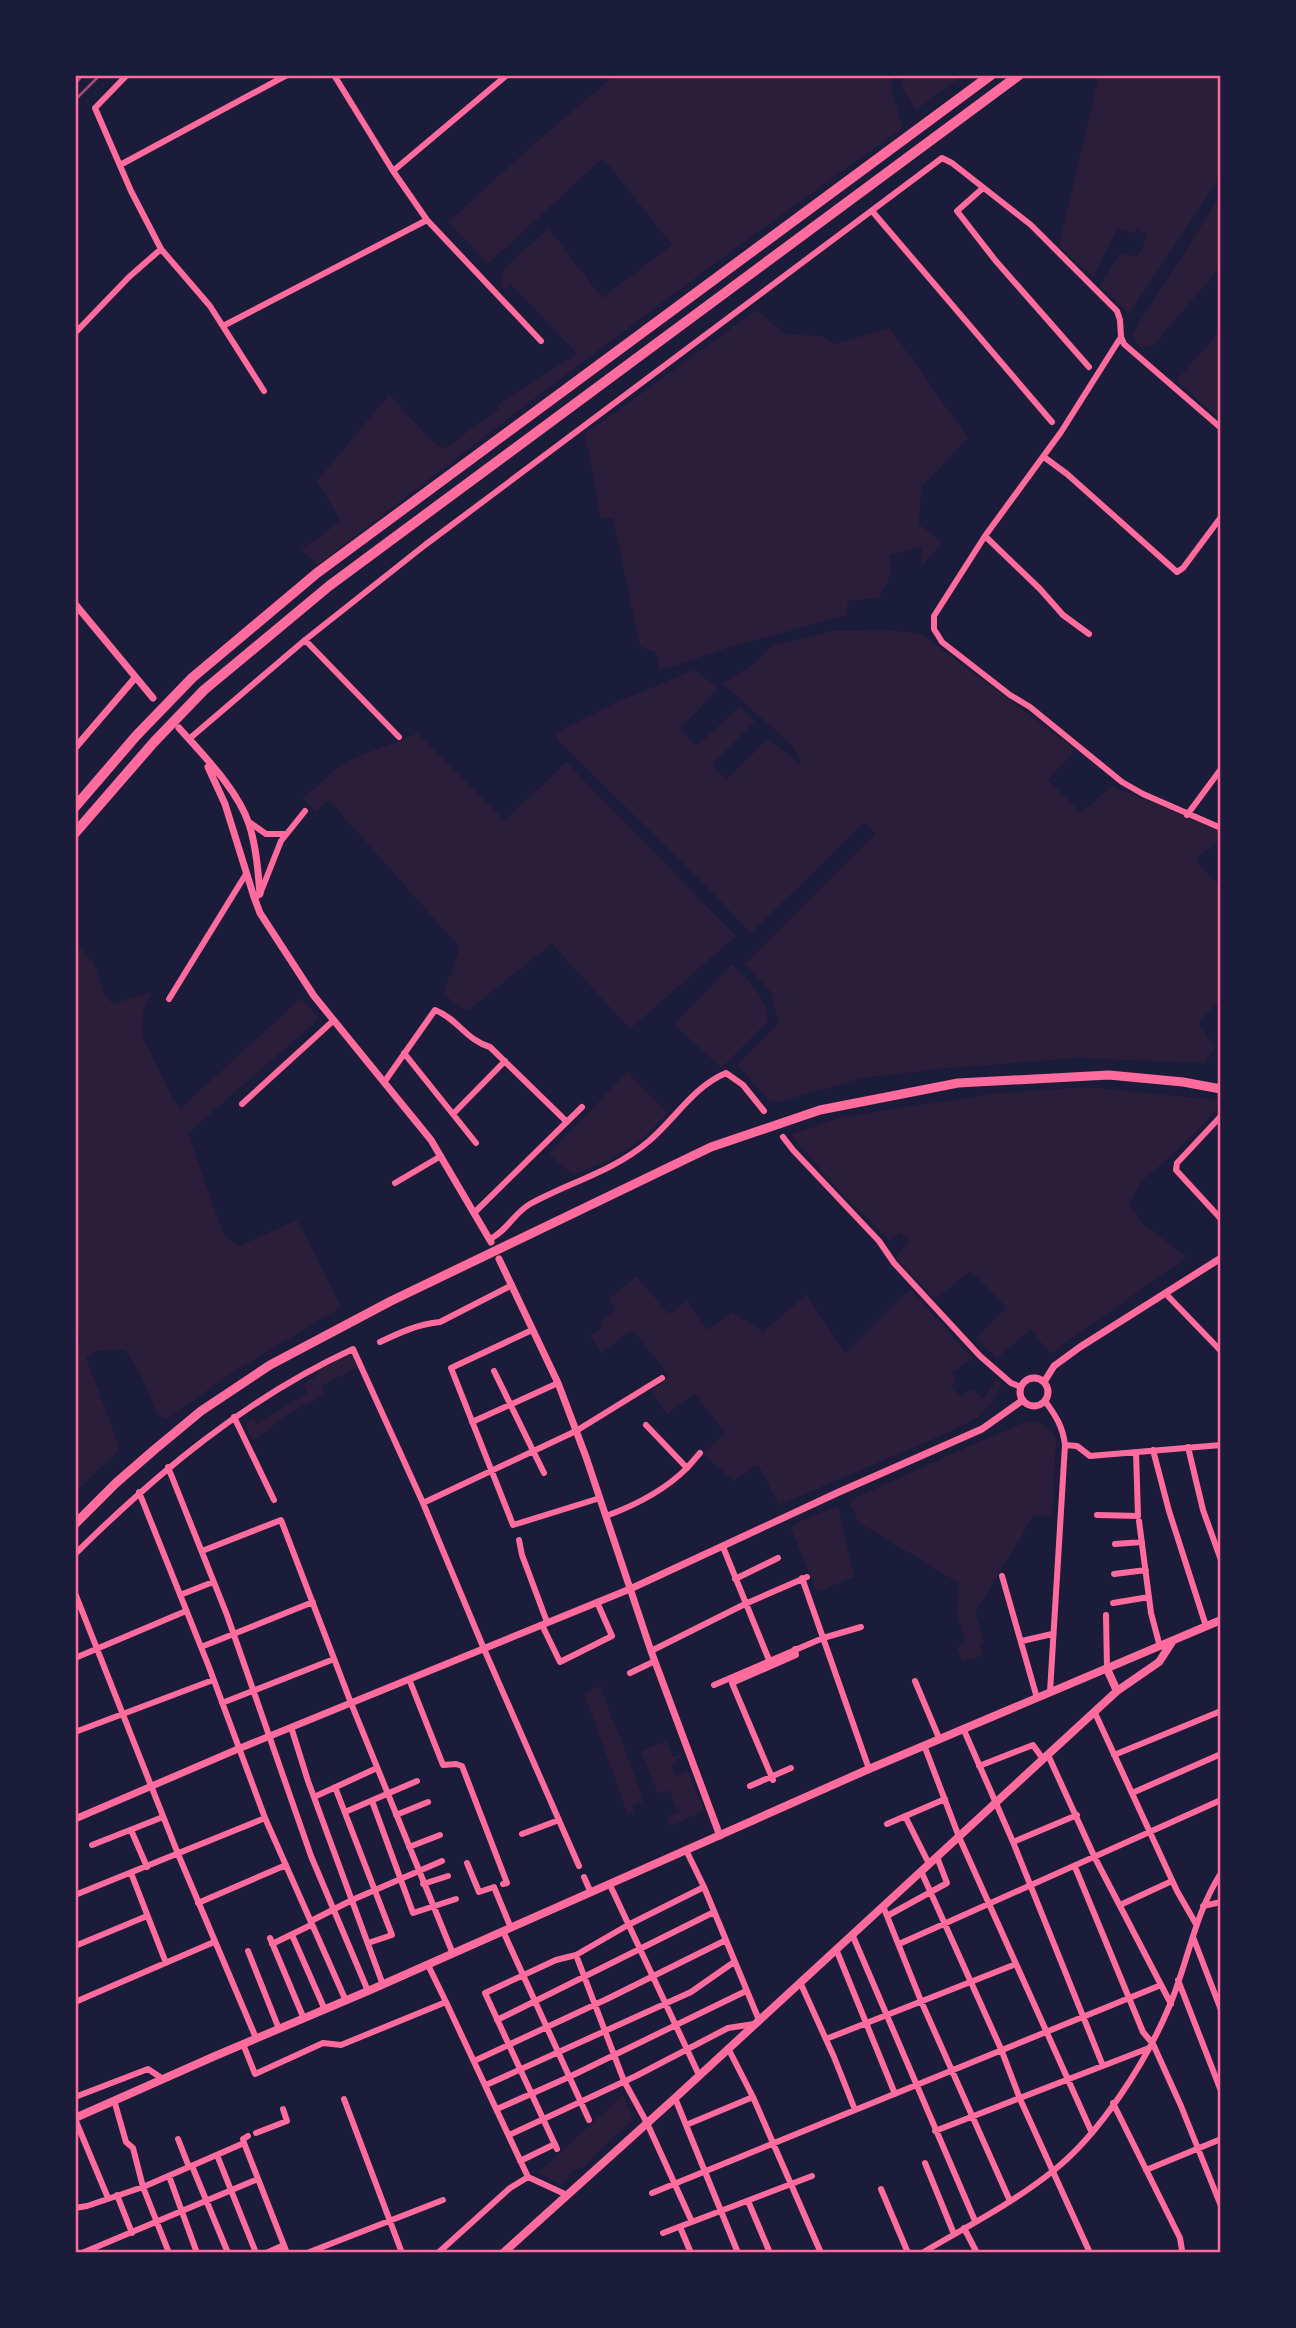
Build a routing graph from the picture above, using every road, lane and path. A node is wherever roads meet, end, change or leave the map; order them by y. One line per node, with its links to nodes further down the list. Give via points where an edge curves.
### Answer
1 (127, 75): 7 (street, via 95,108)
2 (287, 75): 7 (street)
3 (334, 75): 8 (street)
4 (507, 75): 8 (street)
5 (991, 75): 35 (highway, via 317,573 192,678)
6 (1019, 75): 41 (highway, via 329,586 204,690)
7 (120, 165): 12 (street)
8 (393, 171): 11 (street)
9 (983, 188): 10 (street, via 942,158); 15 (street, via 1031,225 1117,311); 17 (street, via 957,211)
10 (872, 211): 19 (street); 26 (street)
11 (427, 220): 13 (street); 16 (street)
12 (161, 249): 13 (street); 14 (street)
13 (223, 326): 18 (street)
14 (75, 333)
15 (1121, 338): 20 (street); 21 (street)
16 (541, 341)
17 (1089, 367)
18 (264, 391)
19 (1052, 422)
20 (1221, 428)
21 (1044, 457): 22 (street, via 1177,572); 23 (street)
22 (1221, 517)
23 (985, 536): 25 (street, via 1063,615); 37 (street, via 934,616 934,629 942,642 1122,782)
24 (75, 604): 27 (street)
25 (1089, 634)
26 (305, 640): 30 (street); 31 (street)
27 (135, 678): 28 (street); 32 (street)
28 (153, 698)
29 (179, 727): 31 (street)
30 (399, 737)
31 (189, 739): 33 (street)
32 (75, 748)
33 (199, 751): 38 (street, via 236,796); 39 (street)
34 (1221, 769): 37 (street)
35 (75, 807)
36 (305, 811): 42 (street)
37 (1187, 815): 40 (street)
38 (248, 822): 39 (street); 42 (street, via 266,834); 43 (street)
39 (232, 826): 44 (street)
40 (1221, 828)
41 (75, 834)
42 (286, 834): 46 (street)
43 (256, 852): 44 (street); 46 (street)
44 (241, 856): 45 (street)
45 (246, 874): 46 (street); 47 (street)
46 (257, 895): 48 (street, via 260,913)
47 (169, 999)
48 (334, 1020): 51 (street); 53 (street)
49 (404, 1053): 50 (street, via 435,1010 447,1014 476,1043 490,1047); 51 (street); 56 (street)
50 (505, 1061): 56 (street); 58 (street)
51 (384, 1081): 61 (street)
52 (1221, 1089): 103 (main road, via 1109,1074 958,1083 820,1110 711,1147 391,1301 270,1365 201,1411)
53 (243, 1104)
54 (582, 1107): 58 (street)
55 (764, 1111): 65 (street, via 743,1085 726,1073 712,1078 634,1153 529,1204)
56 (453, 1114): 60 (street)
57 (1221, 1116): 64 (street, via 1177,1163 1176,1170)
58 (567, 1122): 63 (street)
59 (783, 1137): 77 (street, via 981,1356)
60 (476, 1143)
61 (441, 1156): 62 (street); 63 (street)
62 (396, 1183)
63 (474, 1213): 65 (street)
64 (1221, 1219)
65 (491, 1240)
66 (1221, 1258): 69 (street)
67 (499, 1259): 68 (street)
68 (512, 1285): 70 (street); 71 (street, via 440,1322)
69 (1165, 1293): 72 (street); 75 (street, via 1054,1366)
70 (532, 1330): 76 (street); 82 (street, via 451,1368)
71 (380, 1342)
72 (1221, 1351)
73 (494, 1371): 80 (street)
74 (662, 1378): 84 (street)
75 (1044, 1382): 77 (street, via 1031,1378); 79 (street)
76 (558, 1383): 80 (street); 84 (street)
77 (1021, 1387): 78 (street)
78 (1023, 1400): 79 (street, via 1034,1406); 107 (street, via 982,1429)
79 (1045, 1401): 85 (street, via 1058,1418)
80 (510, 1404): 82 (street); 89 (street)
81 (234, 1417): 92 (street); 98 (street); 99 (street, via 317,1365 353,1349)
82 (472, 1422): 94 (street)
83 (646, 1425): 93 (street)
84 (576, 1431): 89 (street); 97 (street)
85 (1065, 1445): 90 (street, via 1077,1446 1090,1456); 131 (street)
86 (1221, 1446): 87 (street)
87 (1188, 1447): 88 (street); 111 (street)
88 (1153, 1450): 90 (street); 129 (street)
89 (533, 1451): 94 (street); 95 (street)
90 (1136, 1452): 100 (street, via 1138,1516)
91 (700, 1453): 93 (street)
92 (168, 1467): 96 (street); 108 (street)
93 (687, 1468): 101 (street, via 669,1486)
94 (493, 1470): 97 (street, via 513,1525); 99 (street)
95 (544, 1474)
96 (139, 1492): 109 (street); 119 (street)
97 (600, 1498): 101 (street)
98 (274, 1500)
99 (424, 1503): 139 (street)
100 (1097, 1515)
101 (606, 1516): 117 (street)
102 (1139, 1521): 105 (street)
103 (75, 1524)
104 (519, 1540): 128 (street)
105 (1142, 1542): 106 (street); 112 (street)
106 (1115, 1544)
107 (723, 1547): 115 (street); 117 (street)
108 (202, 1551): 116 (street); 121 (street, via 281,1520)
109 (75, 1554)
110 (778, 1558): 115 (street)
111 (1221, 1560)
112 (1146, 1570): 113 (street); 120 (street)
113 (1114, 1574)
114 (1002, 1576): 134 (street)
115 (735, 1579): 124 (street)
116 (213, 1582): 119 (street); 132 (street)
117 (630, 1589): 122 (street); 141 (street)
118 (75, 1593): 138 (street)
119 (180, 1595): 125 (street)
120 (1149, 1597): 123 (street); 137 (street)
121 (313, 1602): 132 (street); 143 (street)
122 (597, 1602): 128 (street); 128 (street, via 611,1636 559,1662)
123 (1113, 1603)
124 (745, 1604): 133 (street, via 805,1578); 141 (street); 144 (street)
125 (186, 1611): 136 (street); 138 (street)
126 (1106, 1615): 146 (street)
127 (1220, 1621): 129 (main road)
128 (545, 1623): 139 (street)
129 (1206, 1626): 135 (main road)
130 (861, 1627): 133 (street)
131 (1052, 1634): 134 (street); 154 (street)
132 (233, 1635): 136 (street); 152 (street)
133 (823, 1638): 140 (street); 174 (street)
134 (1022, 1641): 155 (street)
135 (1171, 1642): 137 (main road); 153 (main road, via 1159,1662)
136 (201, 1647): 149 (street)
137 (1160, 1647): 146 (main road)
138 (97, 1649): 142 (street); 160 (street)
139 (484, 1649): 148 (street); 197 (street)
140 (795, 1649): 144 (street); 175 (street, via 796,1656 732,1683)
141 (651, 1651): 145 (street)
142 (75, 1658)
143 (334, 1659): 152 (street); 157 (street)
144 (769, 1660): 151 (street)
145 (655, 1661): 147 (street); 203 (street)
146 (1107, 1669): 153 (main road); 154 (main road)
147 (630, 1672)
148 (408, 1679): 157 (street); 227 (street, via 443,1765 463,1766)
149 (214, 1680): 156 (street); 160 (street)
150 (915, 1681): 165 (street)
151 (715, 1685)
152 (253, 1691): 156 (street); 164 (street)
153 (1117, 1691): 159 (main road)
154 (1050, 1692): 155 (main road)
155 (1037, 1698): 162 (main road)
156 (222, 1703): 167 (street)
157 (351, 1703): 161 (street); 172 (street)
158 (1221, 1711): 169 (street)
159 (1094, 1713): 169 (street); 170 (main road)
160 (122, 1716): 163 (street); 177 (street)
161 (291, 1727): 164 (street); 182 (street)
162 (963, 1728): 165 (main road); 171 (street)
163 (75, 1732)
164 (269, 1736): 167 (street); 244 (street)
165 (939, 1738): 166 (main road)
166 (924, 1745): 174 (main road); 184 (street)
167 (238, 1749): 177 (street); 195 (street)
168 (1221, 1754): 180 (street)
169 (1114, 1755): 180 (street)
170 (1046, 1757): 171 (street, via 1033,1745); 188 (main road); 192 (street)
171 (979, 1766): 188 (street)
172 (377, 1768): 179 (street); 181 (street)
173 (791, 1768): 175 (street)
174 (869, 1769): 189 (main road)
175 (772, 1778): 178 (street)
176 (417, 1781): 181 (street)
177 (150, 1786): 194 (street); 196 (street)
178 (750, 1786)
179 (335, 1787): 182 (street); 190 (street)
180 (1132, 1793): 200 (street)
181 (387, 1794): 186 (street); 191 (street)
182 (314, 1797): 236 (street)
183 (781, 1797): 189 (street)
184 (945, 1799): 193 (street); 204 (street)
185 (1221, 1800): 200 (street)
186 (372, 1801): 190 (street); 224 (street)
187 (428, 1802): 191 (street)
188 (995, 1804): 204 (main road); 205 (street)
189 (785, 1806): 203 (main road)
190 (345, 1812): 231 (street)
191 (396, 1815): 207 (street)
192 (1077, 1815): 205 (street); 211 (street)
193 (905, 1816): 198 (street); 218 (street)
194 (163, 1817): 199 (street); 209 (street)
195 (265, 1818): 209 (street); 214 (street)
196 (75, 1819)
197 (559, 1820): 201 (street); 215 (street)
198 (887, 1824)
199 (131, 1830): 206 (street); 216 (street)
200 (1150, 1833): 211 (street); 225 (street)
201 (522, 1834)
202 (440, 1835): 207 (street)
203 (720, 1836): 208 (main road)
204 (959, 1837): 210 (main road); 239 (street)
205 (1013, 1842): 229 (street)
206 (92, 1845)
207 (409, 1847): 219 (street)
208 (686, 1850): 228 (main road); 230 (street)
209 (178, 1854): 216 (street); 238 (street)
210 (937, 1857): 218 (main road); 232 (street, via 947,1883)
211 (1095, 1858): 217 (street); 240 (street)
212 (442, 1861): 219 (street)
213 (467, 1863): 227 (street, via 479,1892)
214 (286, 1865): 238 (street); 248 (street)
215 (579, 1866)
216 (147, 1867): 220 (street)
217 (1074, 1867): 229 (street); 280 (street)
218 (925, 1868): 232 (street); 242 (main road)
219 (417, 1871): 224 (street); 226 (street)
220 (131, 1873): 234 (street); 246 (street)
221 (1221, 1873): 243 (street)
222 (447, 1876): 226 (street)
223 (584, 1877): 233 (street)
224 (400, 1878): 231 (street); 241 (street, via 413,1913)
225 (1172, 1881): 240 (street); 250 (street)
226 (423, 1884): 241 (street)
227 (500, 1885): 252 (street)
228 (610, 1885): 233 (main road); 251 (street)
229 (1030, 1886): 239 (street); 292 (street)
230 (704, 1888): 245 (street); 251 (street)
231 (374, 1890): 236 (street); 258 (street, via 392,1935)
232 (931, 1892): 247 (street); 249 (street)
233 (591, 1893): 252 (main road)
234 (75, 1895)
235 (456, 1899): 241 (street)
236 (352, 1900): 244 (street); 258 (street)
237 (1221, 1902): 243 (street)
238 (198, 1903): 257 (street)
239 (989, 1904): 249 (street); 268 (street)
240 (1120, 1905): 277 (street)
241 (433, 1906): 264 (street)
242 (883, 1906): 247 (street); 253 (main road)
243 (1203, 1906): 250 (street)
244 (334, 1910): 248 (street); 278 (street)
245 (714, 1912): 256 (street); 261 (street)
246 (147, 1916): 260 (street); 267 (street)
247 (887, 1916): 259 (street)
248 (311, 1924): 254 (street); 281 (street)
249 (946, 1924): 259 (street); 274 (street)
250 (1196, 1924): 255 (street)
251 (628, 1925): 261 (street); 265 (street)
252 (507, 1930): 264 (main road); 270 (street)
253 (852, 1934): 262 (main road); 291 (street)
254 (292, 1935): 289 (street); 293 (street, via 271,1941)
255 (1193, 1936): 273 (street); 290 (street)
256 (726, 1940): 266 (street); 272 (street)
257 (214, 1942): 267 (street); 302 (street)
258 (368, 1943): 276 (street)
259 (899, 1944): 282 (street)
260 (75, 1946)
261 (639, 1949): 271 (street); 272 (street)
262 (836, 1949): 275 (main road); 296 (street)
263 (248, 1951): 299 (street)
264 (453, 1954): 269 (main road)
265 (576, 1955): 270 (street); 271 (street)
266 (734, 1962): 279 (street); 286 (street, via 691,1992)
267 (166, 1963): 283 (street)
268 (1016, 1964): 274 (street); 301 (street)
269 (428, 1965): 276 (main road); 284 (street)
270 (523, 1976): 285 (street); 294 (street, via 485,1993)
271 (584, 1976): 285 (street); 288 (street)
272 (652, 1976): 286 (street); 288 (street)
273 (1178, 1980): 287 (street); 324 (street)
274 (971, 1981): 282 (street); 309 (street)
275 (800, 1982): 295 (main road); 303 (street)
276 (383, 1985): 278 (main road)
277 (1161, 1985): 280 (street); 287 (street)
278 (368, 1991): 281 (main road)
279 (746, 1992): 295 (street); 297 (street)
280 (1129, 1998): 292 (street); 306 (street)
281 (346, 2001): 289 (main road)
282 (921, 2001): 291 (street); 315 (street)
283 (75, 2002)
284 (446, 2002): 304 (street, via 341,2045 323,2043 255,2074); 312 (street)
285 (534, 2002): 294 (street); 298 (street)
286 (664, 2003): 297 (street); 300 (street)
287 (1171, 2004): 306 (street)
288 (595, 2005): 298 (street); 300 (street)
289 (325, 2010): 293 (main road)
290 (1221, 2010)
291 (886, 2015): 296 (street); 323 (street)
292 (1083, 2016): 301 (street); 313 (street)
293 (304, 2018): 299 (main road)
294 (497, 2020): 305 (street)
295 (756, 2022): 307 (main road); 308 (street, via 728,2028)
296 (867, 2023): 303 (street); 325 (street)
297 (676, 2025): 308 (street); 311 (street)
298 (545, 2027): 305 (street); 310 (street)
299 (279, 2029): 302 (main road)
300 (604, 2030): 310 (street); 311 (street)
301 (1046, 2031): 309 (street); 319 (street)
302 (256, 2038): 304 (main road)
303 (826, 2039): 337 (street)
304 (243, 2044): 318 (main road)
305 (507, 2045): 312 (street); 314 (street)
306 (1152, 2046): 313 (street); 334 (street); 351 (street)
307 (728, 2048): 316 (main road); 328 (street)
308 (687, 2049): 316 (street); 321 (street)
309 (1001, 2049): 315 (street); 332 (street)
310 (557, 2052): 314 (street); 317 (street)
311 (614, 2055): 317 (street); 321 (street)
312 (474, 2061): 322 (street)
313 (1102, 2066): 319 (street)
314 (520, 2070): 322 (street); 326 (street)
315 (953, 2070): 323 (street); 338 (street)
316 (699, 2075): 329 (main road)
317 (569, 2077): 326 (street); 333 (street)
318 (163, 2079): 320 (street, via 148,2070); 330 (main road)
319 (1068, 2080): 332 (street); 345 (street)
320 (117, 2081): 327 (street); 330 (street)
321 (624, 2081): 333 (street); 342 (street)
322 (486, 2085): 336 (street)
323 (917, 2085): 325 (street); 344 (street)
324 (1221, 2091)
325 (895, 2094): 337 (street)
326 (531, 2095): 336 (street); 340 (street)
327 (75, 2097)
328 (753, 2097): 343 (street); 350 (street)
329 (675, 2098): 342 (main road); 343 (street)
330 (118, 2099): 339 (main road); 365 (street, via 126,2142 133,2148)
331 (344, 2099): 382 (street)
332 (1020, 2099): 338 (street); 357 (street)
333 (580, 2102): 340 (street); 341 (street)
334 (1113, 2103): 345 (street); 358 (street)
335 (283, 2109): 347 (street, via 287,2121)
336 (497, 2109): 346 (street)
337 (855, 2110): 350 (street)
338 (972, 2118): 344 (street); 375 (street)
339 (75, 2119): 371 (street)
340 (543, 2120): 346 (street); 353 (street, via 556,2146)
341 (589, 2120)
342 (647, 2123): 363 (street); 370 (main road)
343 (687, 2125): 356 (street)
344 (935, 2131): 380 (street)
345 (1092, 2133): 357 (street)
346 (509, 2135): 353 (street)
347 (248, 2138): 352 (street); 362 (street)
348 (178, 2139): 355 (street)
349 (1221, 2139): 351 (street)
350 (773, 2144): 356 (street); 364 (street)
351 (1198, 2150): 358 (street); 377 (street)
352 (217, 2155): 355 (street); 367 (street)
353 (520, 2161): 361 (street)
354 (925, 2163): 388 (street)
355 (191, 2167): 359 (street); 372 (street)
356 (705, 2170): 363 (street); 379 (street)
357 (1054, 2170): 375 (street); 408 (street)
358 (1146, 2170): 409 (street, via 1180,2238)
359 (169, 2176): 365 (street); 378 (street)
360 (812, 2176): 364 (street)
361 (528, 2177): 370 (street); 399 (street)
362 (258, 2179): 367 (street); 389 (street)
363 (676, 2183): 368 (street); 383 (street)
364 (790, 2184): 374 (street); 404 (street)
365 (143, 2187): 369 (street); 381 (street)
366 (881, 2189): 405 (street)
367 (231, 2190): 372 (street); 394 (street)
368 (652, 2193)
369 (117, 2195): 371 (street); 386 (street)
370 (567, 2195): 400 (main road)
371 (108, 2198): 376 (street)
372 (206, 2200): 378 (street); 393 (street)
373 (443, 2200): 382 (street)
374 (748, 2201): 379 (street); 403 (street)
375 (1010, 2201): 380 (street)
376 (76, 2206)
377 (1221, 2206)
378 (181, 2211): 381 (street); 392 (street)
379 (721, 2212): 383 (street); 402 (street)
380 (975, 2221): 385 (street)
381 (158, 2222): 386 (street); 391 (street)
382 (389, 2222): 397 (street); 398 (street)
383 (692, 2222): 384 (street)
384 (680, 2227): 387 (street); 401 (street)
385 (964, 2228): 388 (street); 407 (street)
386 (132, 2233): 390 (street)
387 (663, 2233)
388 (954, 2234): 406 (street)
389 (284, 2245): 395 (street); 396 (street)
390 (82, 2253)
391 (169, 2253)
392 (197, 2253)
393 (228, 2253)
394 (256, 2253)
395 (266, 2253)
396 (287, 2253)
397 (307, 2253)
398 (402, 2253)
399 (438, 2253)
400 (503, 2253)
401 (691, 2253)
402 (738, 2253)
403 (770, 2253)
404 (821, 2253)
405 (908, 2253)
406 (922, 2253)
407 (977, 2253)
408 (1090, 2253)
409 (1180, 2253)

